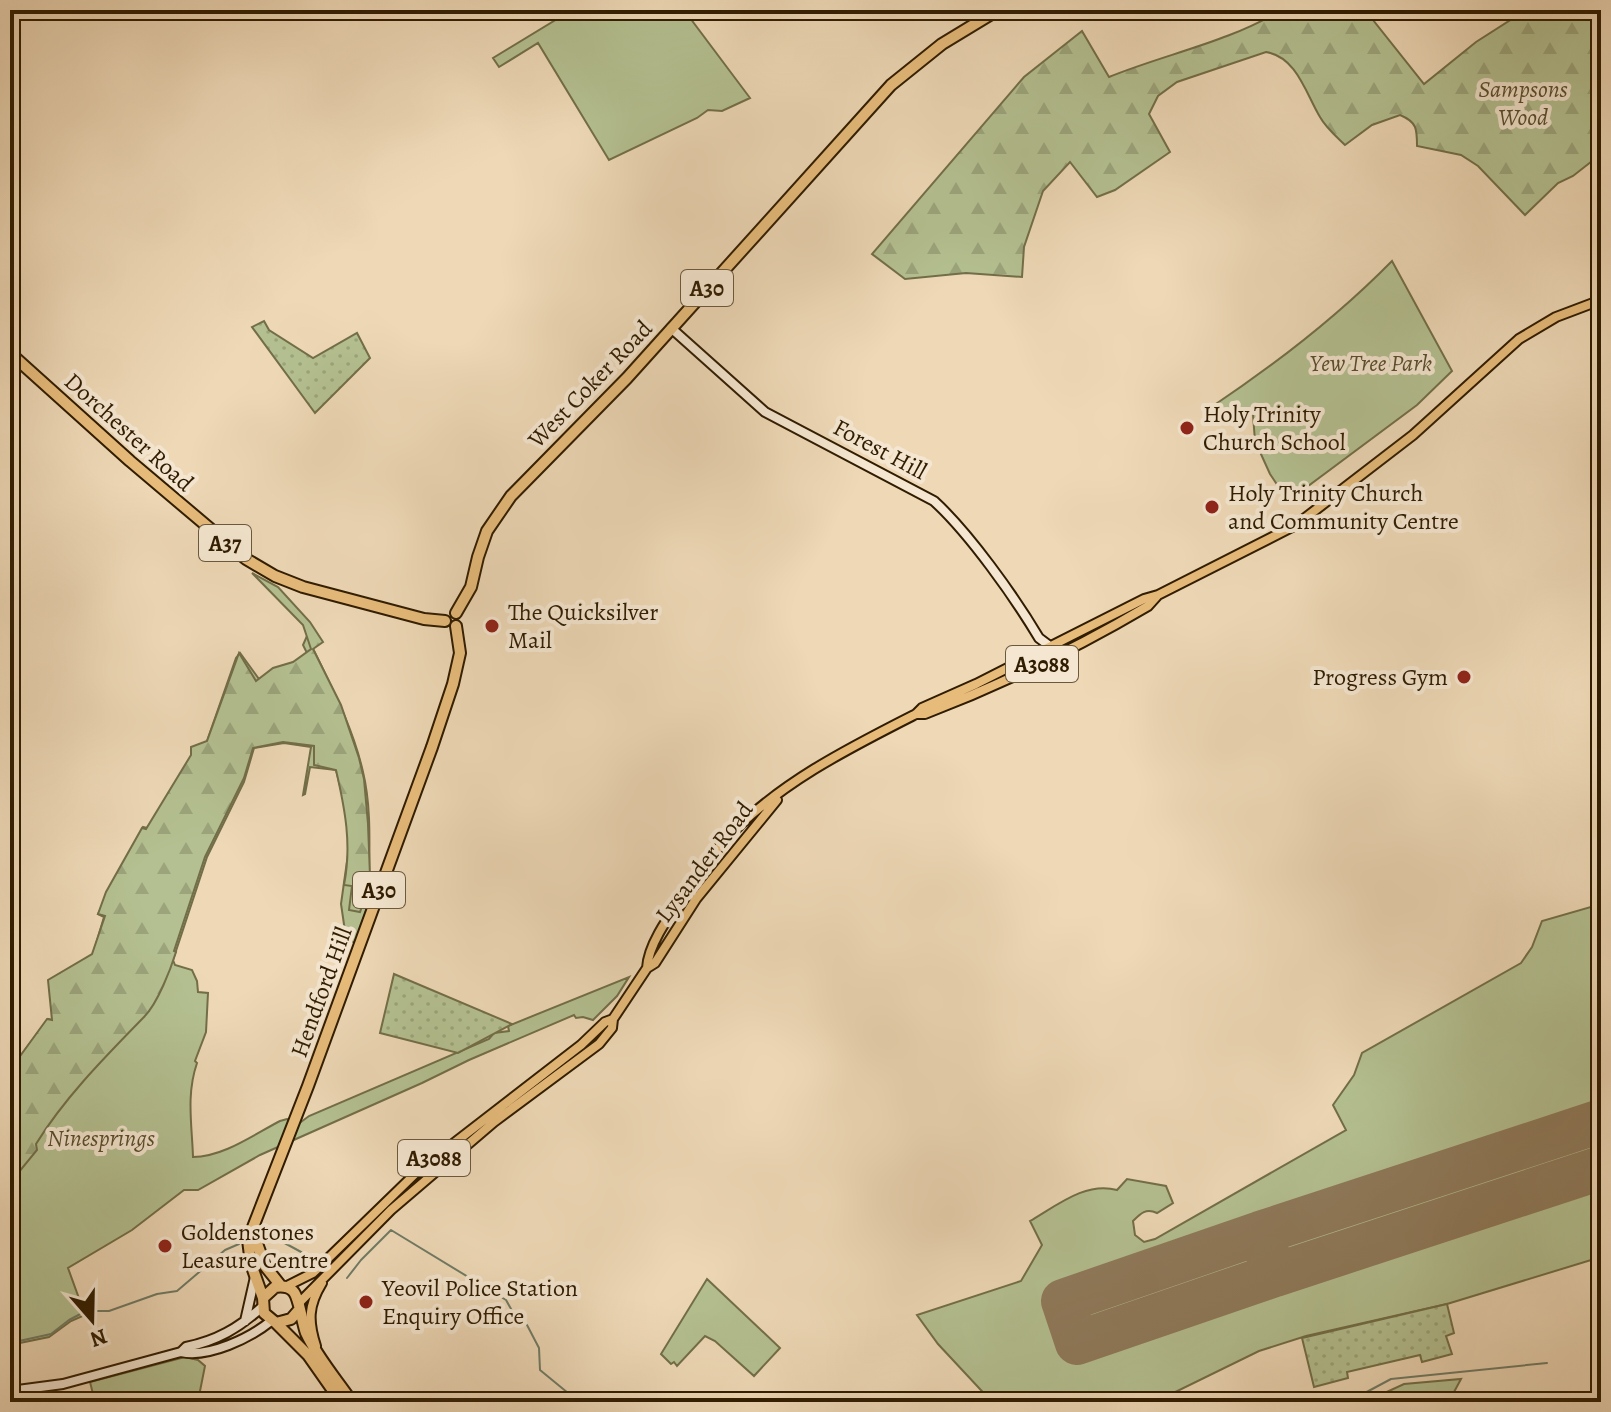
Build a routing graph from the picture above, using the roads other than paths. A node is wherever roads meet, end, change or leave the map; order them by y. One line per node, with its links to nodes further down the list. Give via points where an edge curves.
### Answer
1 (998, 10): 3 (highway, West Coker Road / A30, via 903,73)
2 (1601, 300): 5 (main road, Lysander Road / A3088, via 1519,339 1413,435 1296,525)
3 (671, 328): 6 (highway, West Coker Road / A30, via 502,506); 8 (street, Forest Hill, via 765,412 947,512)
4 (10, 353): 7 (highway, Dorchester Road / A37, via 246,559 303,587)
5 (1158, 595): 8 (main road, Lysander Road / A3088); 9 (main road, Lysander Road / A3088, via 1138,612 1057,657)
6 (456, 613): 7 (highway, Hendford Hill, via 460,620)
7 (450, 623): 13 (highway, Hendford Hill / A30, via 460,653 453,684)
8 (1046, 649): 9 (main road, Lysander Road / A3088)
9 (916, 714): 10 (main road, Lysander Road / A3088)
10 (795, 783): 11 (main road, Lysander Road / A3088, via 724,861); 11 (main road, Lysander Road / A3088, via 762,805 716,852 669,915)
11 (647, 968): 12 (main road, Lysander Road / A3088)
12 (613, 1019): 15 (main road, Lysander Road / A3088, via 599,1044 494,1122 402,1200); 16 (main road, Lysander Road / A3088, via 418,1171 313,1273)
13 (253, 1232): 14 (highway, Hendford Hill / A30, via 248,1243); 16 (highway, via 265,1266)
14 (255, 1277): 17 (highway, Hendford Hill / A30); 19 (street)
15 (324, 1279): 18 (main road, A3088); 23 (main road, via 309,1319)
16 (283, 1286): 17 (highway, via 270,1289); 18 (highway, via 293,1291)
17 (262, 1302): 19 (street); 20 (highway)
18 (298, 1307): 20 (highway, via 287,1322); 23 (highway)
19 (245, 1322): 21 (street)
20 (274, 1322): 22 (street); 26 (highway, via 308,1355)
21 (209, 1341): 22 (street); 24 (street)
22 (204, 1351): 24 (street)
23 (318, 1351): 27 (highway)
24 (181, 1352): 25 (street, via 63,1384)
25 (10, 1391)
26 (341, 1402)
27 (352, 1402)

